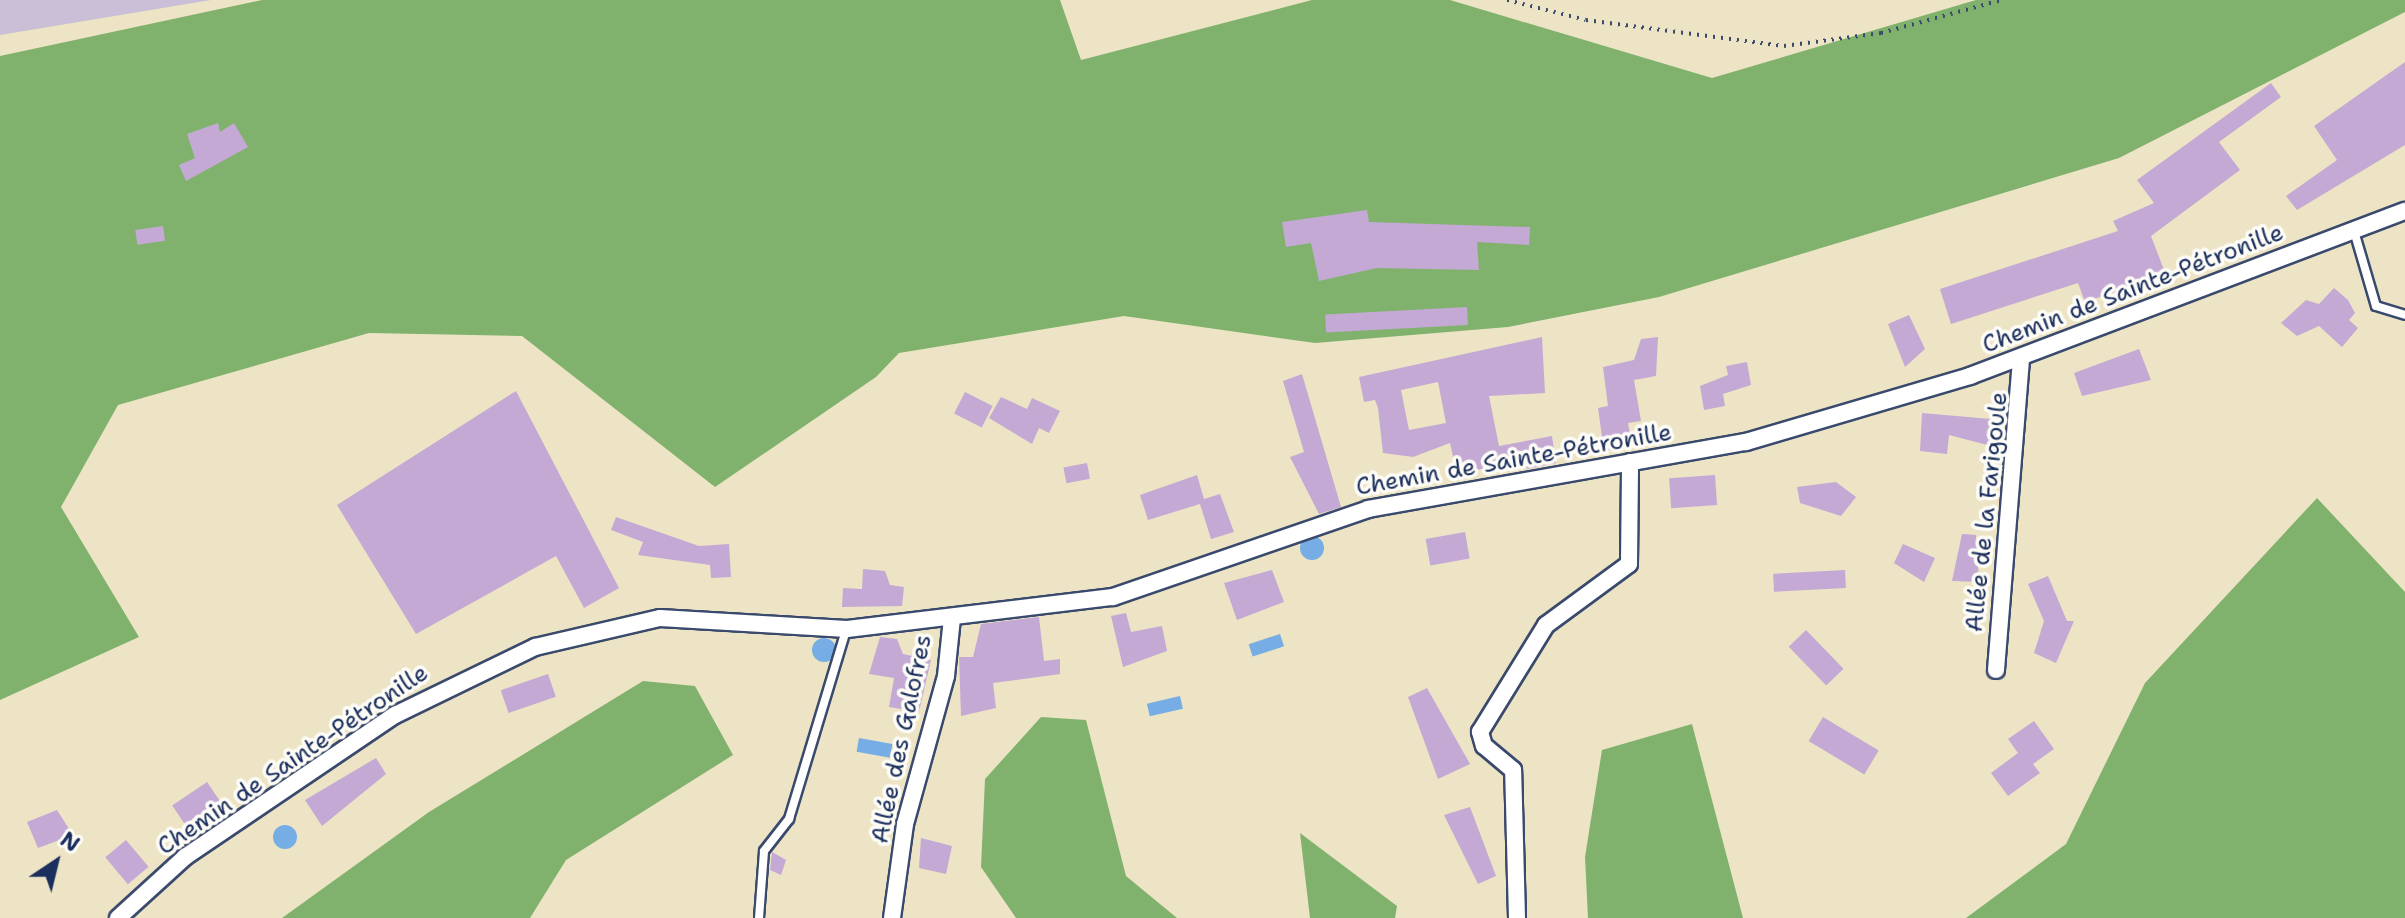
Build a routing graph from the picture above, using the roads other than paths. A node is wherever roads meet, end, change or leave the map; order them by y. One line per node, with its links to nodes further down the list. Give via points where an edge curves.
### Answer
1 (2405, 211): 2 (street, Chemin de Sainte-Pétronille)
2 (2354, 231): 3 (lane, via 2376,306); 4 (street, Chemin de Sainte-Pétronille)
3 (2405, 315)
4 (2021, 360): 5 (street, Chemin de Sainte-Pétronille, via 1746,442); 8 (street, Allée de la Farigoule)
5 (1630, 462): 6 (street, Chemin de Sainte-Pétronille, via 1368,509 1113,597); 12 (street, via 1629,564 1546,625 1480,732 1484,746 1513,770)
6 (952, 618): 7 (street, Chemin de Sainte-Pétronille); 11 (street, Allée des Galofres, via 946,676 905,824)
7 (847, 629): 9 (street, Chemin de Sainte-Pétronille, via 660,618 494,664 395,715 185,857); 10 (lane, via 789,819 764,851)
8 (1996, 670)
9 (118, 918)
10 (759, 918)
11 (892, 918)
12 (1517, 918)

